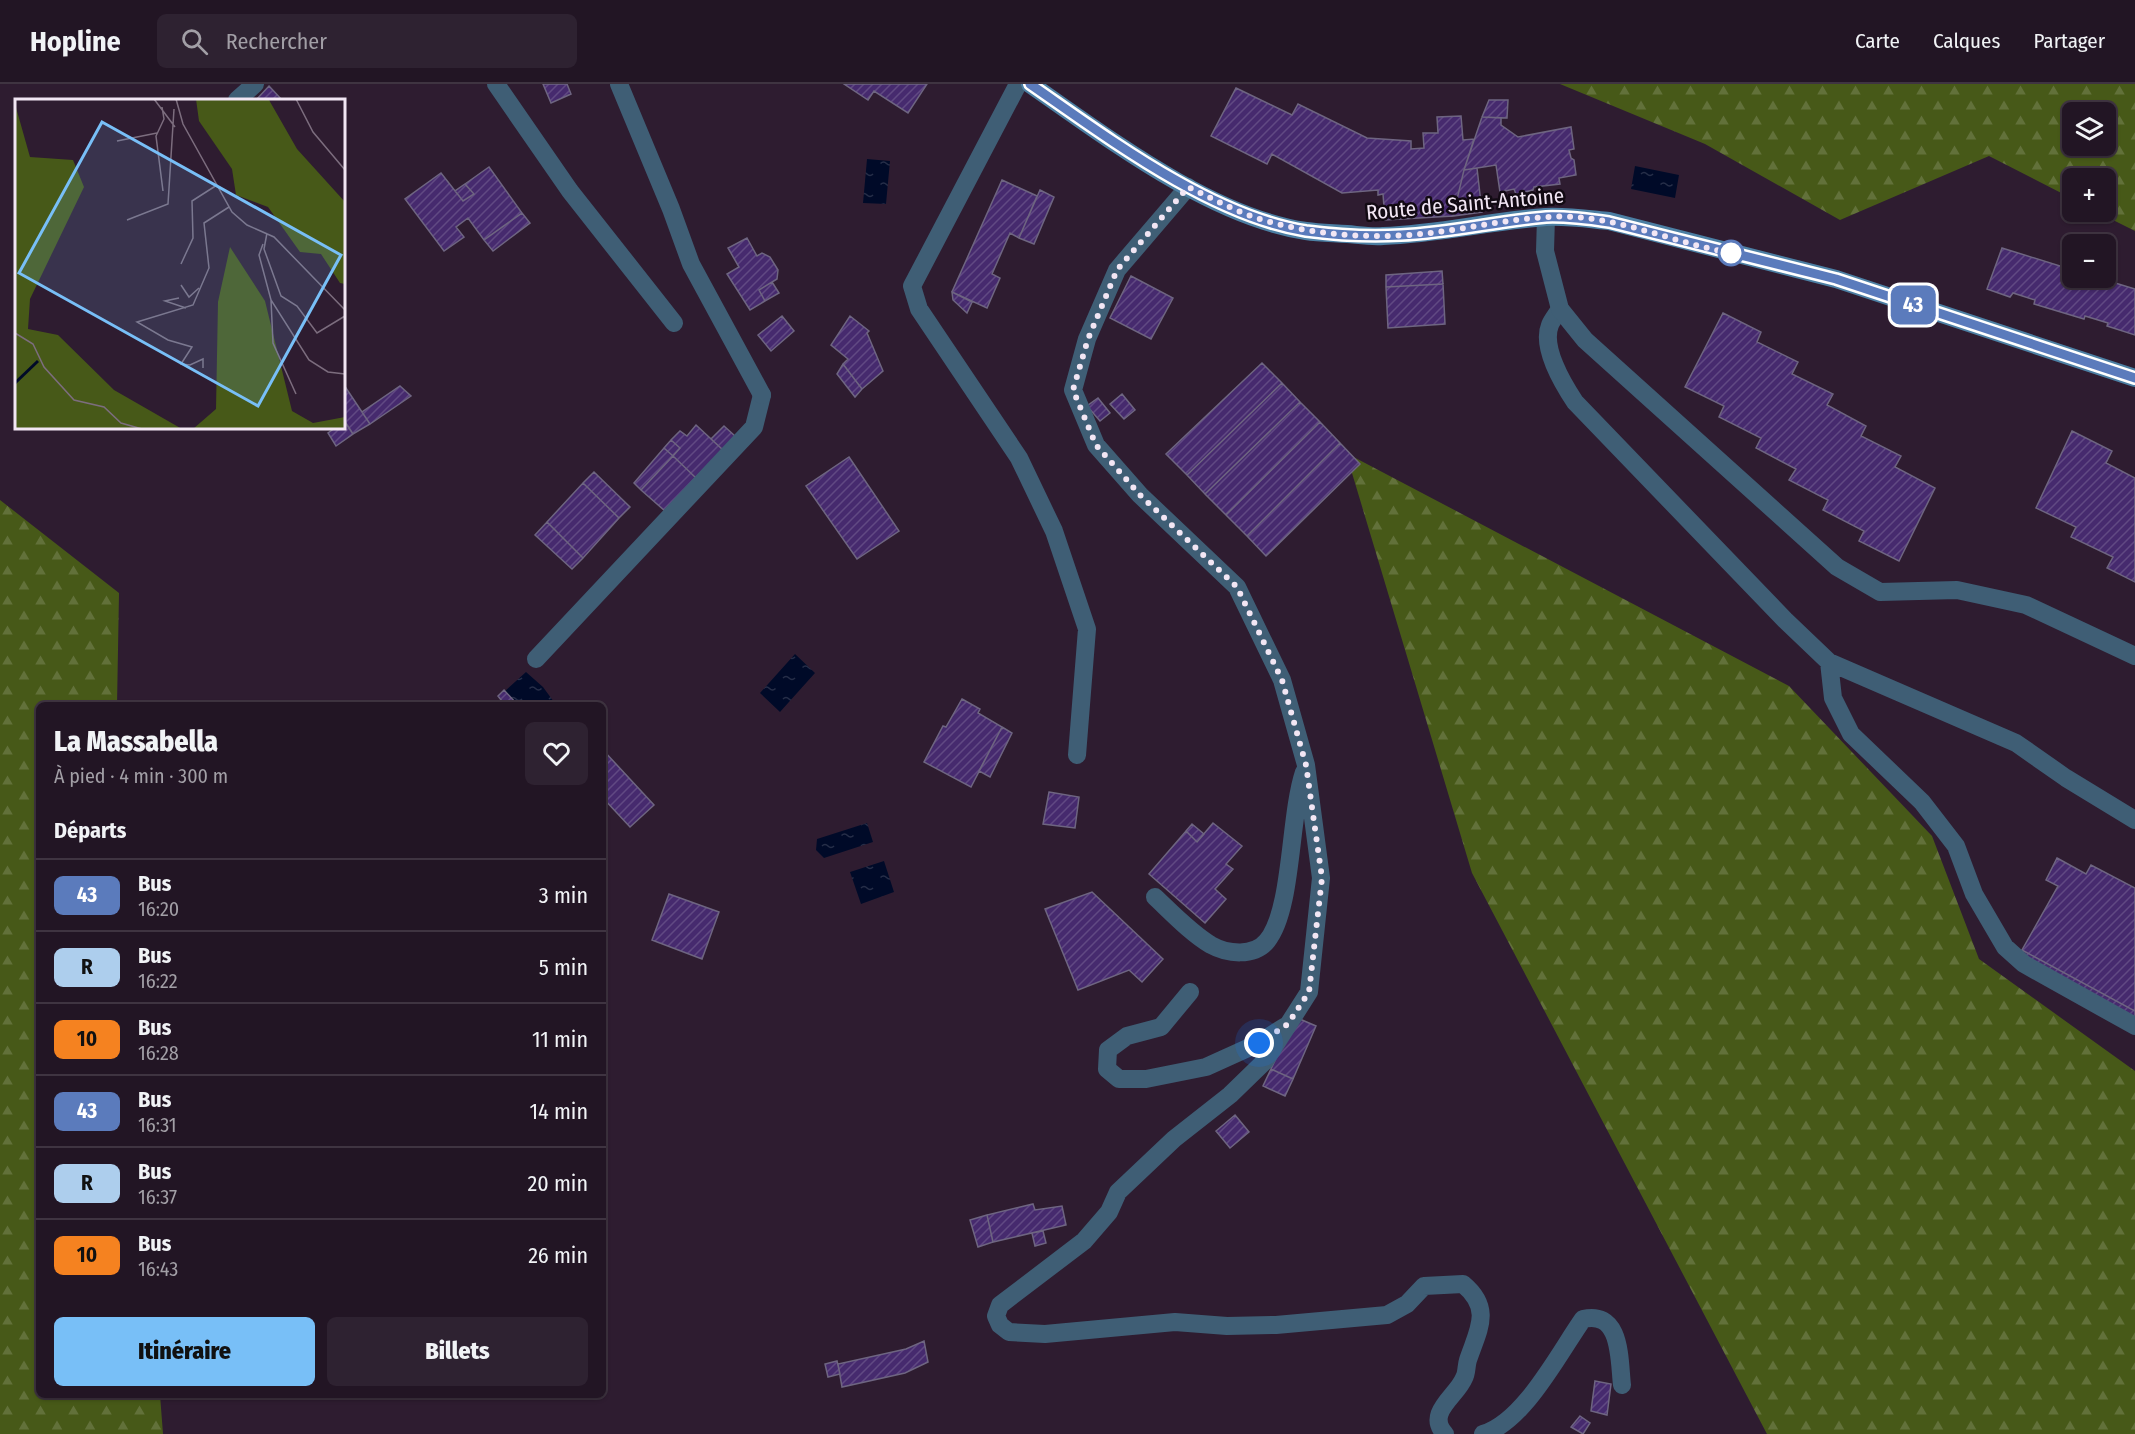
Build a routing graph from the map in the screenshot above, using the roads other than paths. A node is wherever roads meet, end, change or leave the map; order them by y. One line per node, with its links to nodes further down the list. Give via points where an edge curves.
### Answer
1 (255, 84): 6 (street)
2 (496, 84): 10 (street, via 570,191)
3 (619, 84): 13 (street, via 691,264 762,395 754,427)
4 (1018, 84): 15 (street, via 912,286 919,309 1019,458 1054,531 1087,629)
5 (1030, 84): 7 (street, Route de Saint-Antoine)
6 (238, 99)
7 (1188, 187): 8 (street, Route de Saint-Antoine, via 1262,219 1305,231 1379,236 1421,234); 16 (street, via 1117,270 1088,339 1073,390 1096,445 1140,495 1237,587 1282,680)
8 (1546, 217): 9 (street, via 1545,251); 11 (street, Route de Saint-Antoine, via 1609,222 1836,279)
9 (1560, 309): 12 (street, via 1585,340 1837,567 1880,592 1957,590 2026,604); 14 (street, via 1549,327 1550,351 1575,402)
10 (674, 323)
11 (2135, 378)
12 (2135, 656)
13 (536, 659)
14 (1829, 663): 17 (street, via 2016,743); 21 (street, via 1833,698 1851,734 1922,802 1956,846 1974,894 2005,947 2024,964)
15 (1077, 755)
16 (1306, 765): 18 (street, via 1299,788 1286,888 1278,920 1266,942 1237,954 1213,946); 20 (street, via 1322,878 1309,992)
17 (2135, 820)
18 (1155, 897)
19 (1190, 992): 20 (street, via 1161,1027 1127,1036 1108,1050 1107,1068 1119,1078 1146,1079 1206,1067 1259,1043)
20 (1288, 1024): 23 (street, via 1265,1060 1230,1095 1174,1139 1118,1192 1109,1212 1084,1241 1000,1305 996,1316 1009,1332 1045,1334 1175,1322 1276,1325 1387,1315 1407,1304 1424,1286 1463,1284 1478,1302 1482,1318 1465,1378 1442,1406 1439,1418)
21 (2135, 1026)
22 (1622, 1385): 24 (street, via 1617,1336 1604,1320 1583,1319 1516,1413)
23 (1445, 1434)
24 (1483, 1434)

